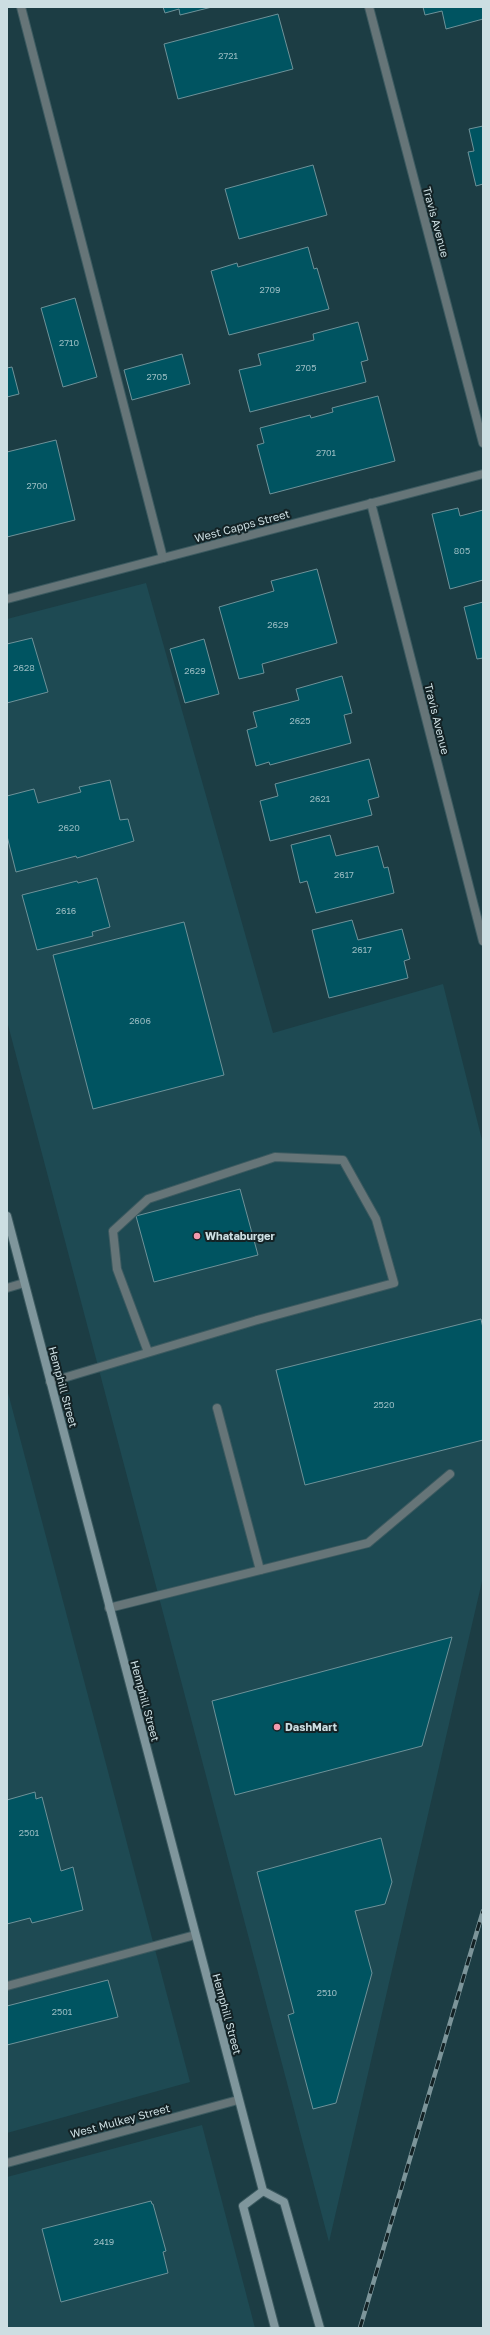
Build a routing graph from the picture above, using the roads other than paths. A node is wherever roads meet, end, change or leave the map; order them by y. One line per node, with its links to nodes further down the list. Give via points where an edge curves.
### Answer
1 (21, 7): 6 (street)
2 (369, 7): 3 (street, Travis Avenue)
3 (483, 443)
4 (483, 474): 5 (street, West Capps Street)
5 (371, 503): 6 (street, West Capps Street); 8 (street, Travis Avenue)
6 (163, 558): 7 (street, West Capps Street)
7 (7, 599)
8 (483, 941)
9 (7, 1216): 10 (main road, Hemphill Street)
10 (24, 1283): 11 (street); 13 (main road, Hemphill Street)
11 (7, 1288)
12 (148, 1352): 12 (street, via 394,1283 376,1219 343,1160 275,1157 148,1199 113,1232 117,1269); 13 (street)
13 (50, 1382): 17 (main road, Hemphill Street)
14 (217, 1408): 16 (street)
15 (450, 1474): 16 (street, via 368,1543)
16 (260, 1570): 17 (street)
17 (109, 1608): 18 (main road, Hemphill Street)
18 (195, 1935): 19 (street); 20 (main road, Hemphill Street)
19 (7, 1986)
20 (238, 2100): 21 (street, West Mulkey Street); 22 (main road, Hemphill Street)
21 (7, 2163)
22 (263, 2191): 23 (main road, via 243,2206); 24 (main road, via 284,2202)
23 (275, 2328)
24 (320, 2328)

